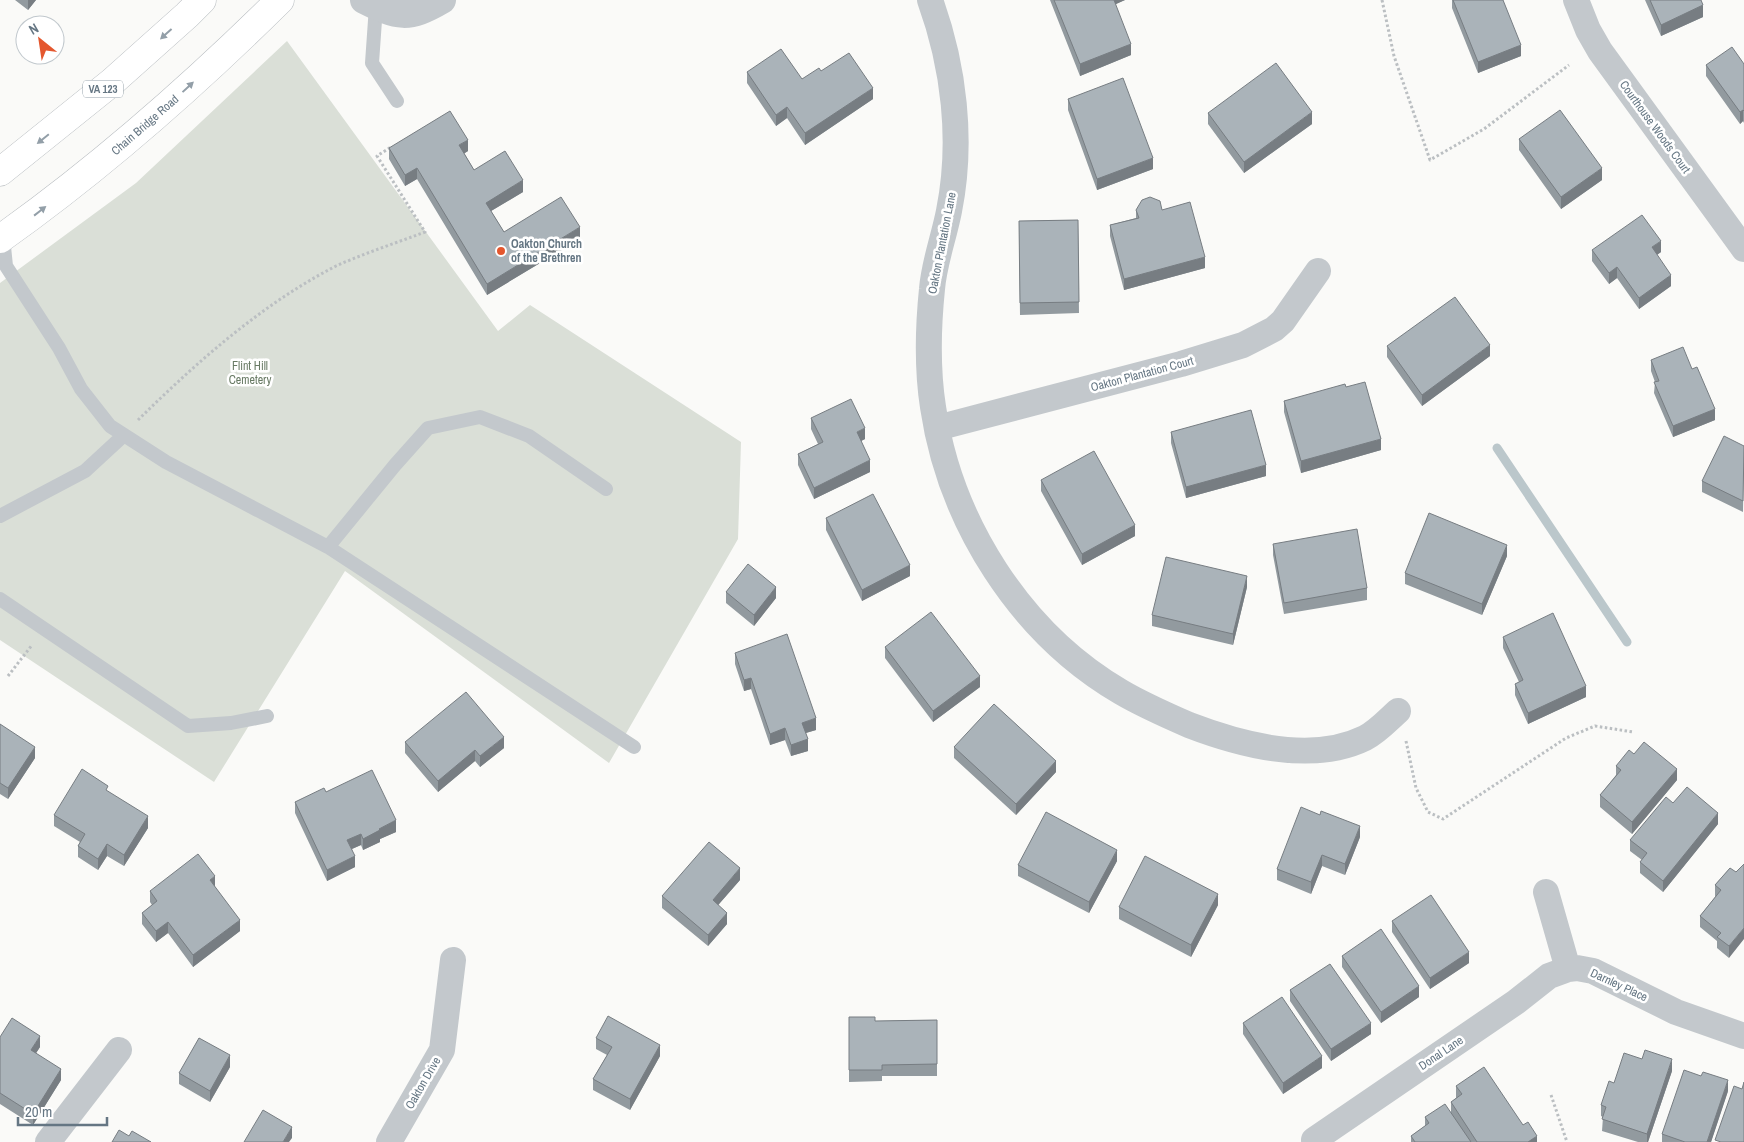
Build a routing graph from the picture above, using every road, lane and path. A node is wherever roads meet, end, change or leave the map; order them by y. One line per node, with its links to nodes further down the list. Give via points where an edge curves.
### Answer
1 (202, 0): 11 (main road, VA 123, one-way to 11, via 112,82)
2 (280, 0): 12 (main road, Chain Bridge Road, one-way to 2, via 154,118)
3 (442, 0): 7 (street, via 414,14 398,14)
4 (930, 0): 15 (street, Oakton Plantation Lane, via 945,51 956,135 950,209 932,284 929,326 932,406)
5 (1382, 0): 8 (path, via 1394,56 1430,160 1484,129)
6 (1576, 0): 13 (street, Courthouse Woods Court, via 1600,51)
7 (370, 3): 9 (lane, via 372,63)
8 (1569, 65)
9 (397, 100)
10 (391, 147): 16 (path, via 377,156 425,232 337,266 280,299 224,342)
11 (0, 172)
12 (2, 238): 16 (lane, via 6,266 59,348 81,389 110,426)
13 (1744, 249)
14 (1318, 271): 15 (street, Oakton Plantation Court, via 1283,321 1243,345)
15 (937, 428): 23 (street, Oakton Plantation Lane, via 952,485 997,573 1049,636 1120,691 1205,731 1255,745 1305,752 1332,749 1366,738)
16 (124, 435): 18 (lane, via 85,471); 19 (lane, via 166,462)
17 (606, 489): 19 (lane, via 529,436 480,417 428,428)
18 (0, 516)
19 (328, 547): 26 (lane)
20 (0, 599): 21 (lane)
21 (45, 629): 22 (path); 24 (lane, via 188,726)
22 (8, 676)
23 (1398, 711): 25 (path, via 1416,788 1428,812 1443,819 1566,738 1595,726)
24 (267, 716)
25 (1633, 732)
26 (634, 747)
27 (1546, 892): 29 (street)
28 (453, 960): 35 (street, Oakton Drive, via 442,1050)
29 (1568, 969): 30 (street, Darnley Place, via 1593,971 1676,1012); 33 (street, Donal Lane, via 1549,976)
30 (1744, 1036)
31 (119, 1050): 34 (street)
32 (1551, 1095): 36 (path)
33 (1314, 1140)
34 (48, 1142)
35 (389, 1142)
36 (1567, 1142)

